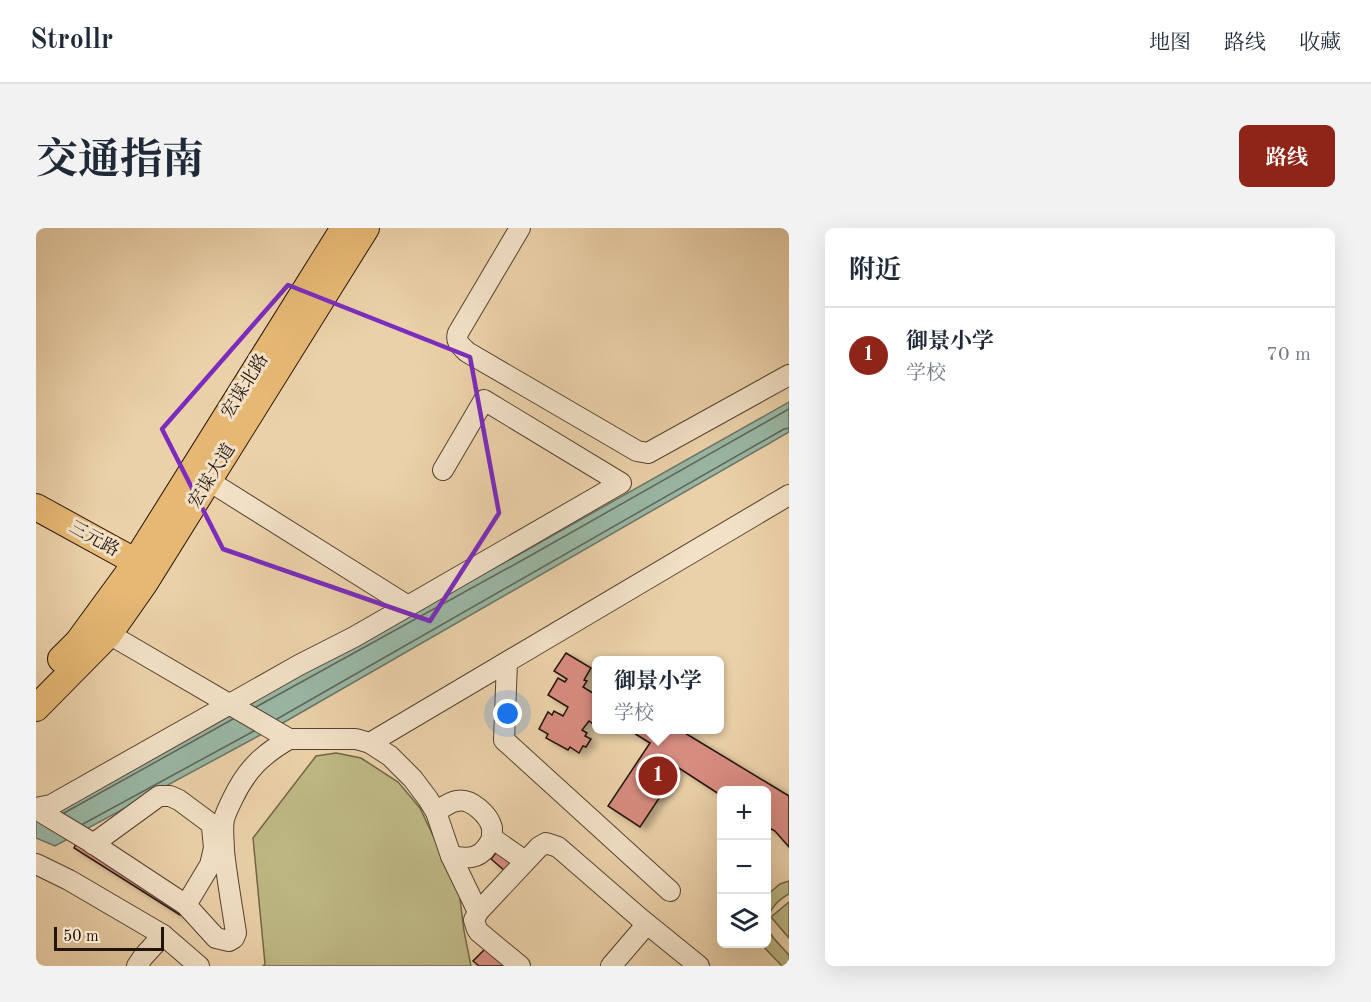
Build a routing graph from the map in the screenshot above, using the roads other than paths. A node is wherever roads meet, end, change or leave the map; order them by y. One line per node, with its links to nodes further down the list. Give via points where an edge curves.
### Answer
1 (344, 228): 10 (main road, 宏谋北路)
2 (366, 228): 6 (main road, 宏谋大道)
3 (520, 228): 4 (street, via 458,333 458,342 467,352 637,451 648,453)
4 (789, 375)
5 (443, 470): 11 (street, via 484,400 621,483)
6 (208, 481): 10 (main road, 宏谋大道); 11 (street)
7 (789, 495): 13 (street)
8 (36, 507): 10 (main road, 三元路)
9 (36, 525): 10 (main road, 三元路)
10 (139, 573): 12 (main road, 宏谋大道); 14 (main road, 宏谋北路)
11 (408, 606): 15 (street)
12 (109, 634): 15 (street); 16 (main road, 宏谋大道)
13 (507, 662): 18 (street); 26 (street, via 504,740)
14 (36, 685)
15 (229, 705): 17 (street); 19 (street, via 51,805)
16 (36, 708)
17 (289, 738): 18 (street); 27 (street, via 262,757 246,775 224,819 226,874 235,937 229,941 216,938)
18 (370, 743): 20 (street, via 398,762)
19 (36, 808): 22 (street)
20 (436, 812): 21 (street, via 453,802 466,801 484,814 492,828); 23 (street)
21 (492, 838): 23 (street, via 479,855); 24 (street)
22 (91, 842): 27 (street); 27 (street, via 159,796 170,795 179,800 210,823 214,840 210,865)
23 (451, 856): 28 (street)
24 (525, 861): 28 (street); 29 (street, via 541,845 555,845)
25 (38, 867): 30 (street)
26 (669, 891)
27 (186, 905)
28 (478, 912): 33 (street, via 474,920 477,929)
29 (647, 924): 34 (street); 35 (street)
30 (163, 935): 31 (street); 32 (street)
31 (137, 966)
32 (199, 966)
33 (520, 966)
34 (610, 966)
35 (699, 966)

